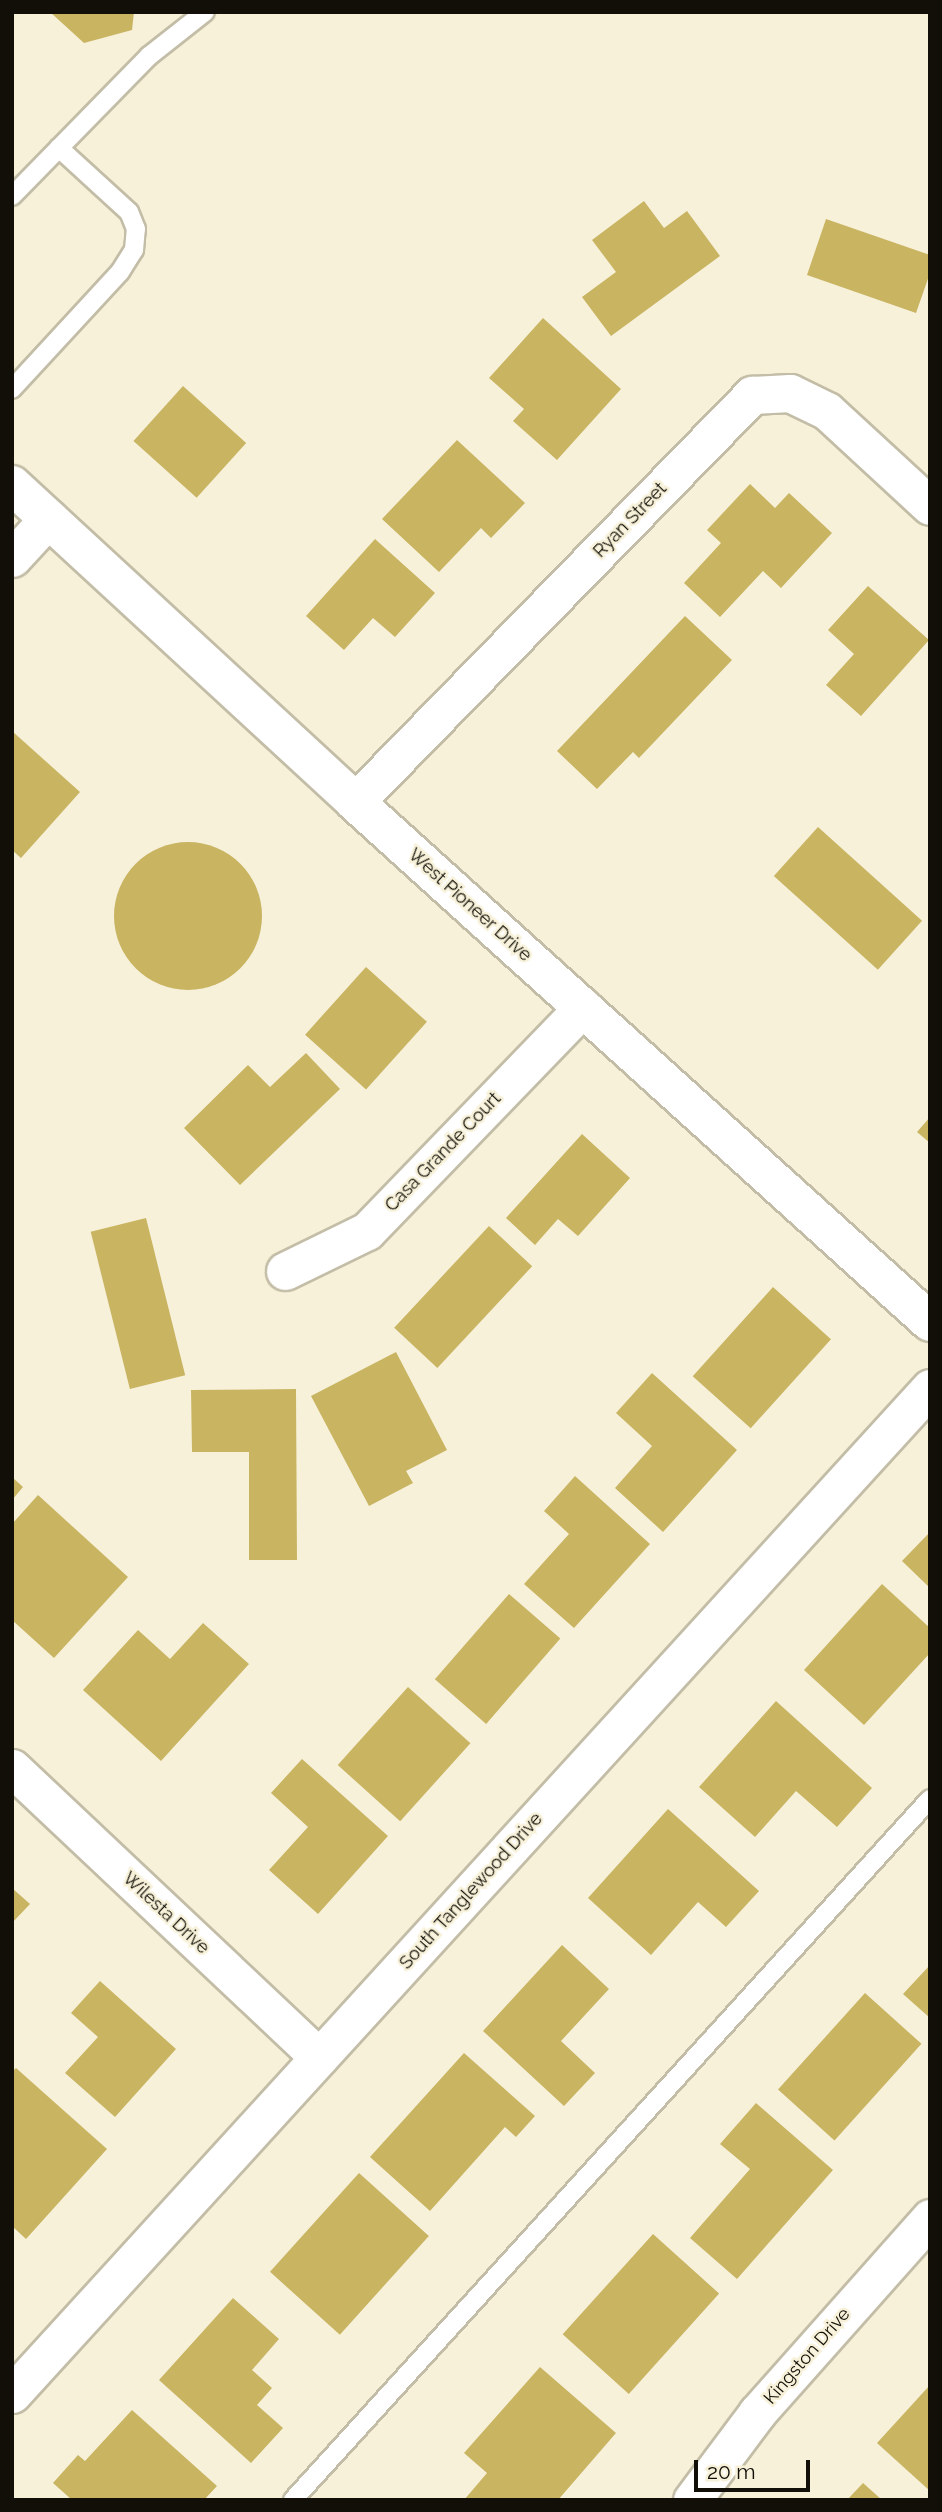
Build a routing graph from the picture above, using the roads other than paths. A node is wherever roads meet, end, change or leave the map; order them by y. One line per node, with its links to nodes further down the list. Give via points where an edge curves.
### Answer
1 (205, 12): 2 (lane, via 149,56)
2 (59, 148): 3 (lane); 4 (lane, via 129,212 136,229 134,250 120,272)
3 (12, 196)
4 (12, 389)
5 (12, 485): 7 (main road, West Pioneer Drive)
6 (930, 506): 9 (street, Ryan Street, via 827,411 790,393 752,394)
7 (48, 518): 8 (street); 9 (main road, West Pioneer Drive)
8 (12, 558)
9 (355, 802): 10 (main road, West Pioneer Drive)
10 (583, 1007): 11 (street, Casa Grande Court, via 367,1231); 12 (main road, West Pioneer Drive)
11 (285, 1271)
12 (930, 1322)
13 (930, 1388): 16 (street, South Tanglewood Drive)
14 (12, 1768): 16 (street, Wilesta Drive)
15 (930, 1799): 19 (lane)
16 (319, 2057): 18 (street, South Tanglewood Drive)
17 (930, 2218): 20 (street, Kingston Drive, via 765,2403)
18 (12, 2394)
19 (293, 2500)
20 (692, 2500)

